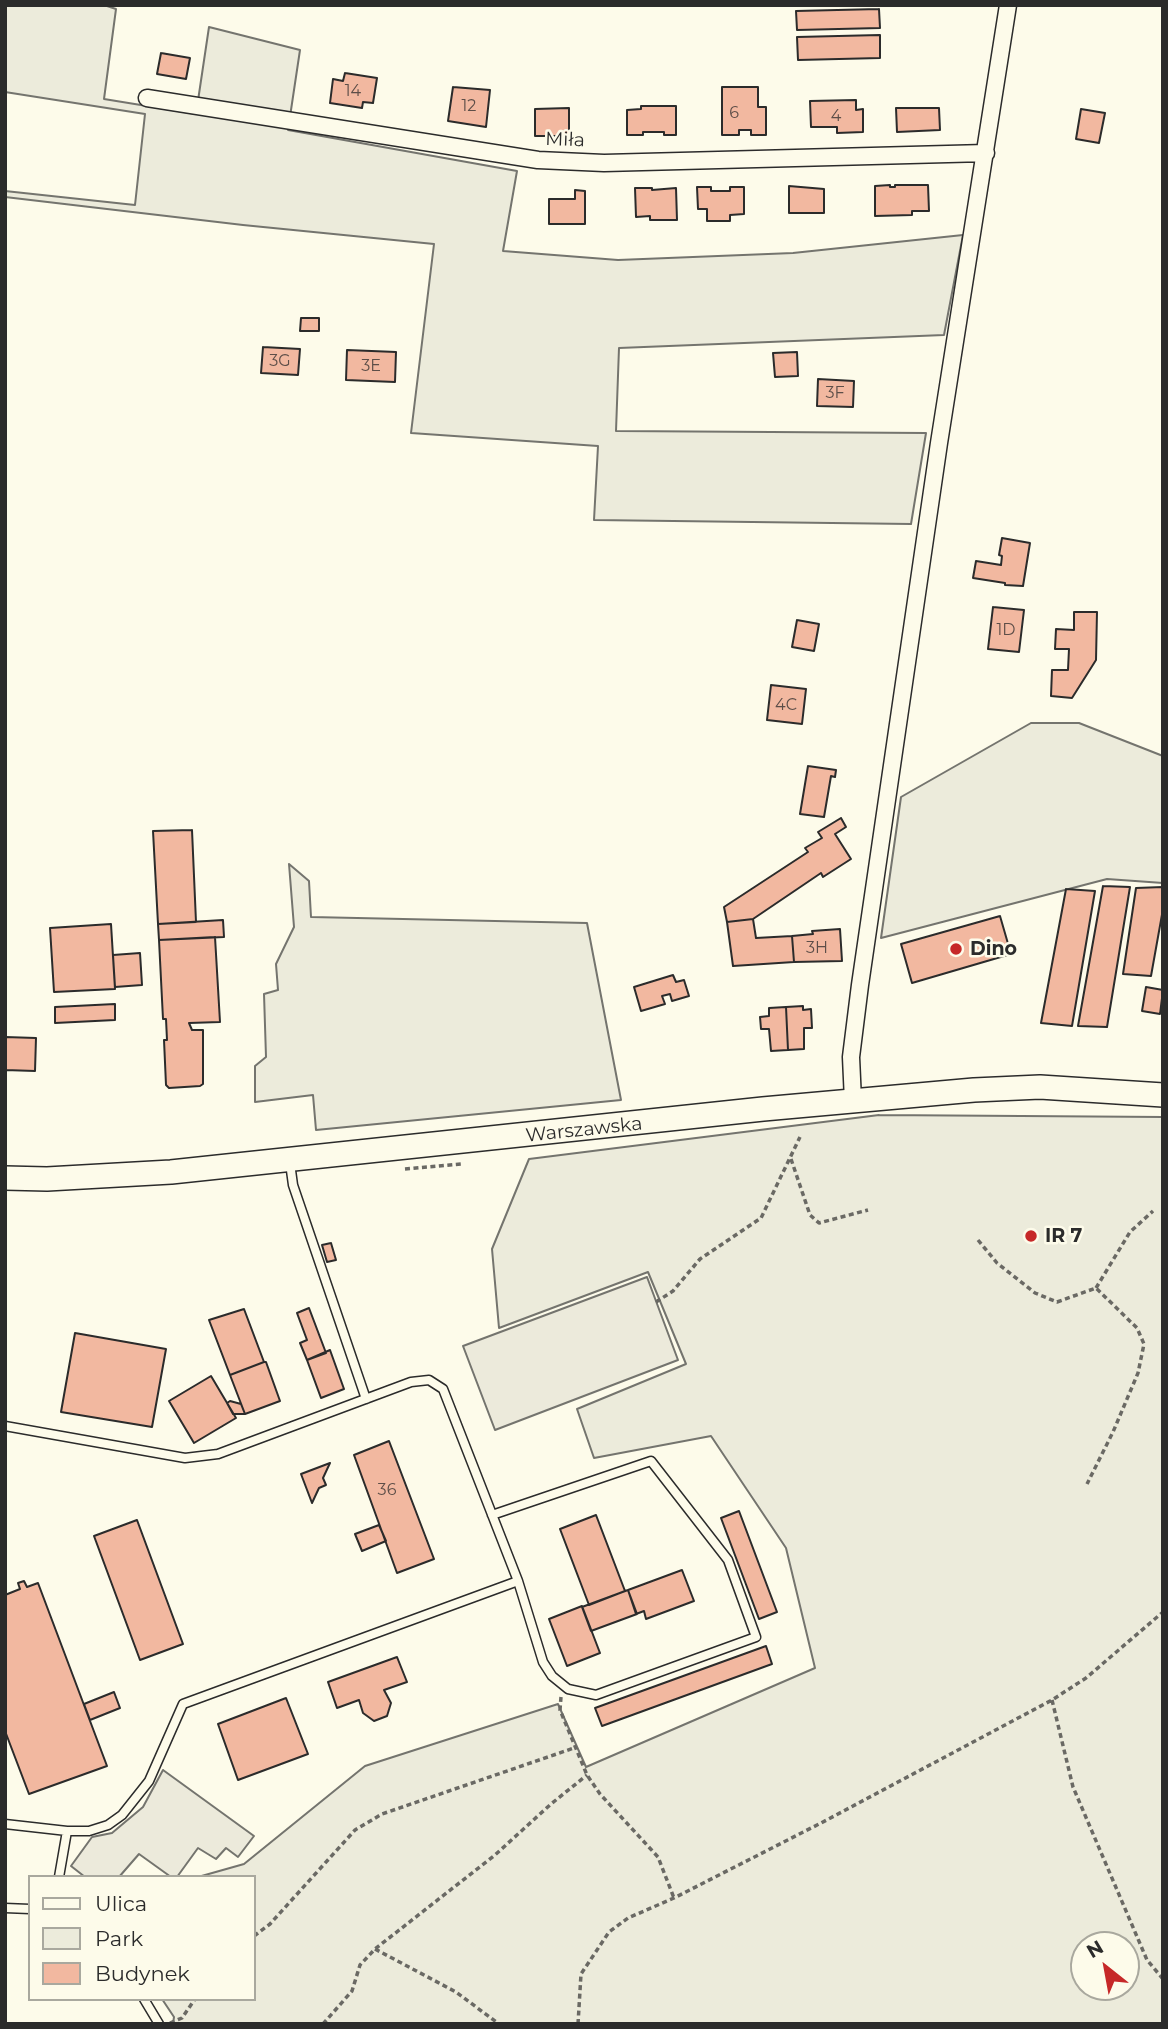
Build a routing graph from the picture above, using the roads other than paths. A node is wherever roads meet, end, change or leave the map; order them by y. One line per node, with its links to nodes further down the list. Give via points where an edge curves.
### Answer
1 (1008, 5): 3 (street)
2 (147, 99): 3 (street, Miła, via 538,160 604,163)
3 (986, 153): 5 (street, via 860,985 851,1057)
4 (1163, 1095): 5 (main road, Warszawska, via 1040,1087)
5 (853, 1101): 6 (main road, Warszawska)
6 (290, 1161): 7 (main road, Warszawska, via 148,1174); 8 (lane, via 293,1185)
7 (5, 1178)
8 (366, 1399): 9 (lane, via 218,1454 186,1458); 10 (lane, via 411,1382 429,1380 443,1389)
9 (5, 1426)
10 (492, 1515): 11 (lane); 11 (lane, via 651,1461 728,1560 756,1637 596,1695 568,1689 543,1662)
11 (518, 1581): 13 (lane, via 183,1704 149,1782 122,1815 89,1831)
12 (5, 1824): 13 (lane)
13 (67, 1831): 14 (lane)
14 (62, 1866): 15 (lane); 16 (lane)
15 (60, 1875)
16 (67, 1875)
17 (5, 1908): 18 (lane)
18 (28, 1909)
19 (145, 2001): 20 (lane)
20 (159, 2024)

